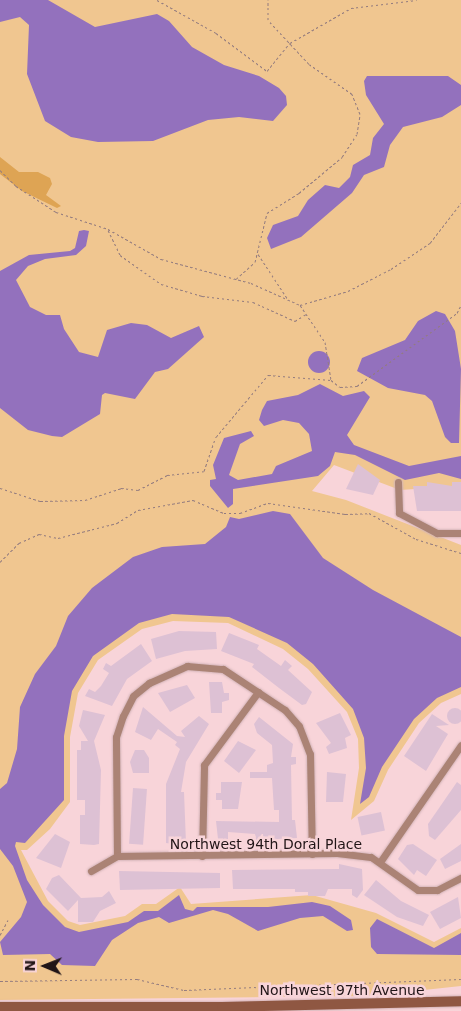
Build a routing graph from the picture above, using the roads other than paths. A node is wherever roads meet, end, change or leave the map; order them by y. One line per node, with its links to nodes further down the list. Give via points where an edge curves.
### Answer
1 (398, 482): 2 (street, via 399,513 437,533)
2 (461, 532)
3 (258, 692): 5 (street, via 285,710 306,737 310,754); 6 (street, via 223,669 187,666 169,671 133,696 116,737); 7 (street, via 204,765)
4 (461, 745): 8 (street)
5 (312, 854): 7 (street, Northwest 94th Doral Place); 8 (street, Northwest 94th Doral Place, via 356,854)
6 (117, 856): 7 (street, Northwest 94th Doral Place); 9 (street, Northwest 94th Doral Place)
7 (202, 856)
8 (380, 862): 10 (street, Northwest 94th Doral Place, via 418,890 437,890)
9 (91, 871)
10 (461, 878)
11 (461, 1001): 14 (street, Northwest 97th Avenue)
12 (0, 1007): 15 (street, Northwest 97th Avenue)
13 (355, 1007): 14 (street, Northwest 97th Avenue); 15 (street, Northwest 97th Avenue)
14 (370, 1007)
15 (222, 1008): 16 (street, Northwest 97th Avenue)
16 (235, 1011)

